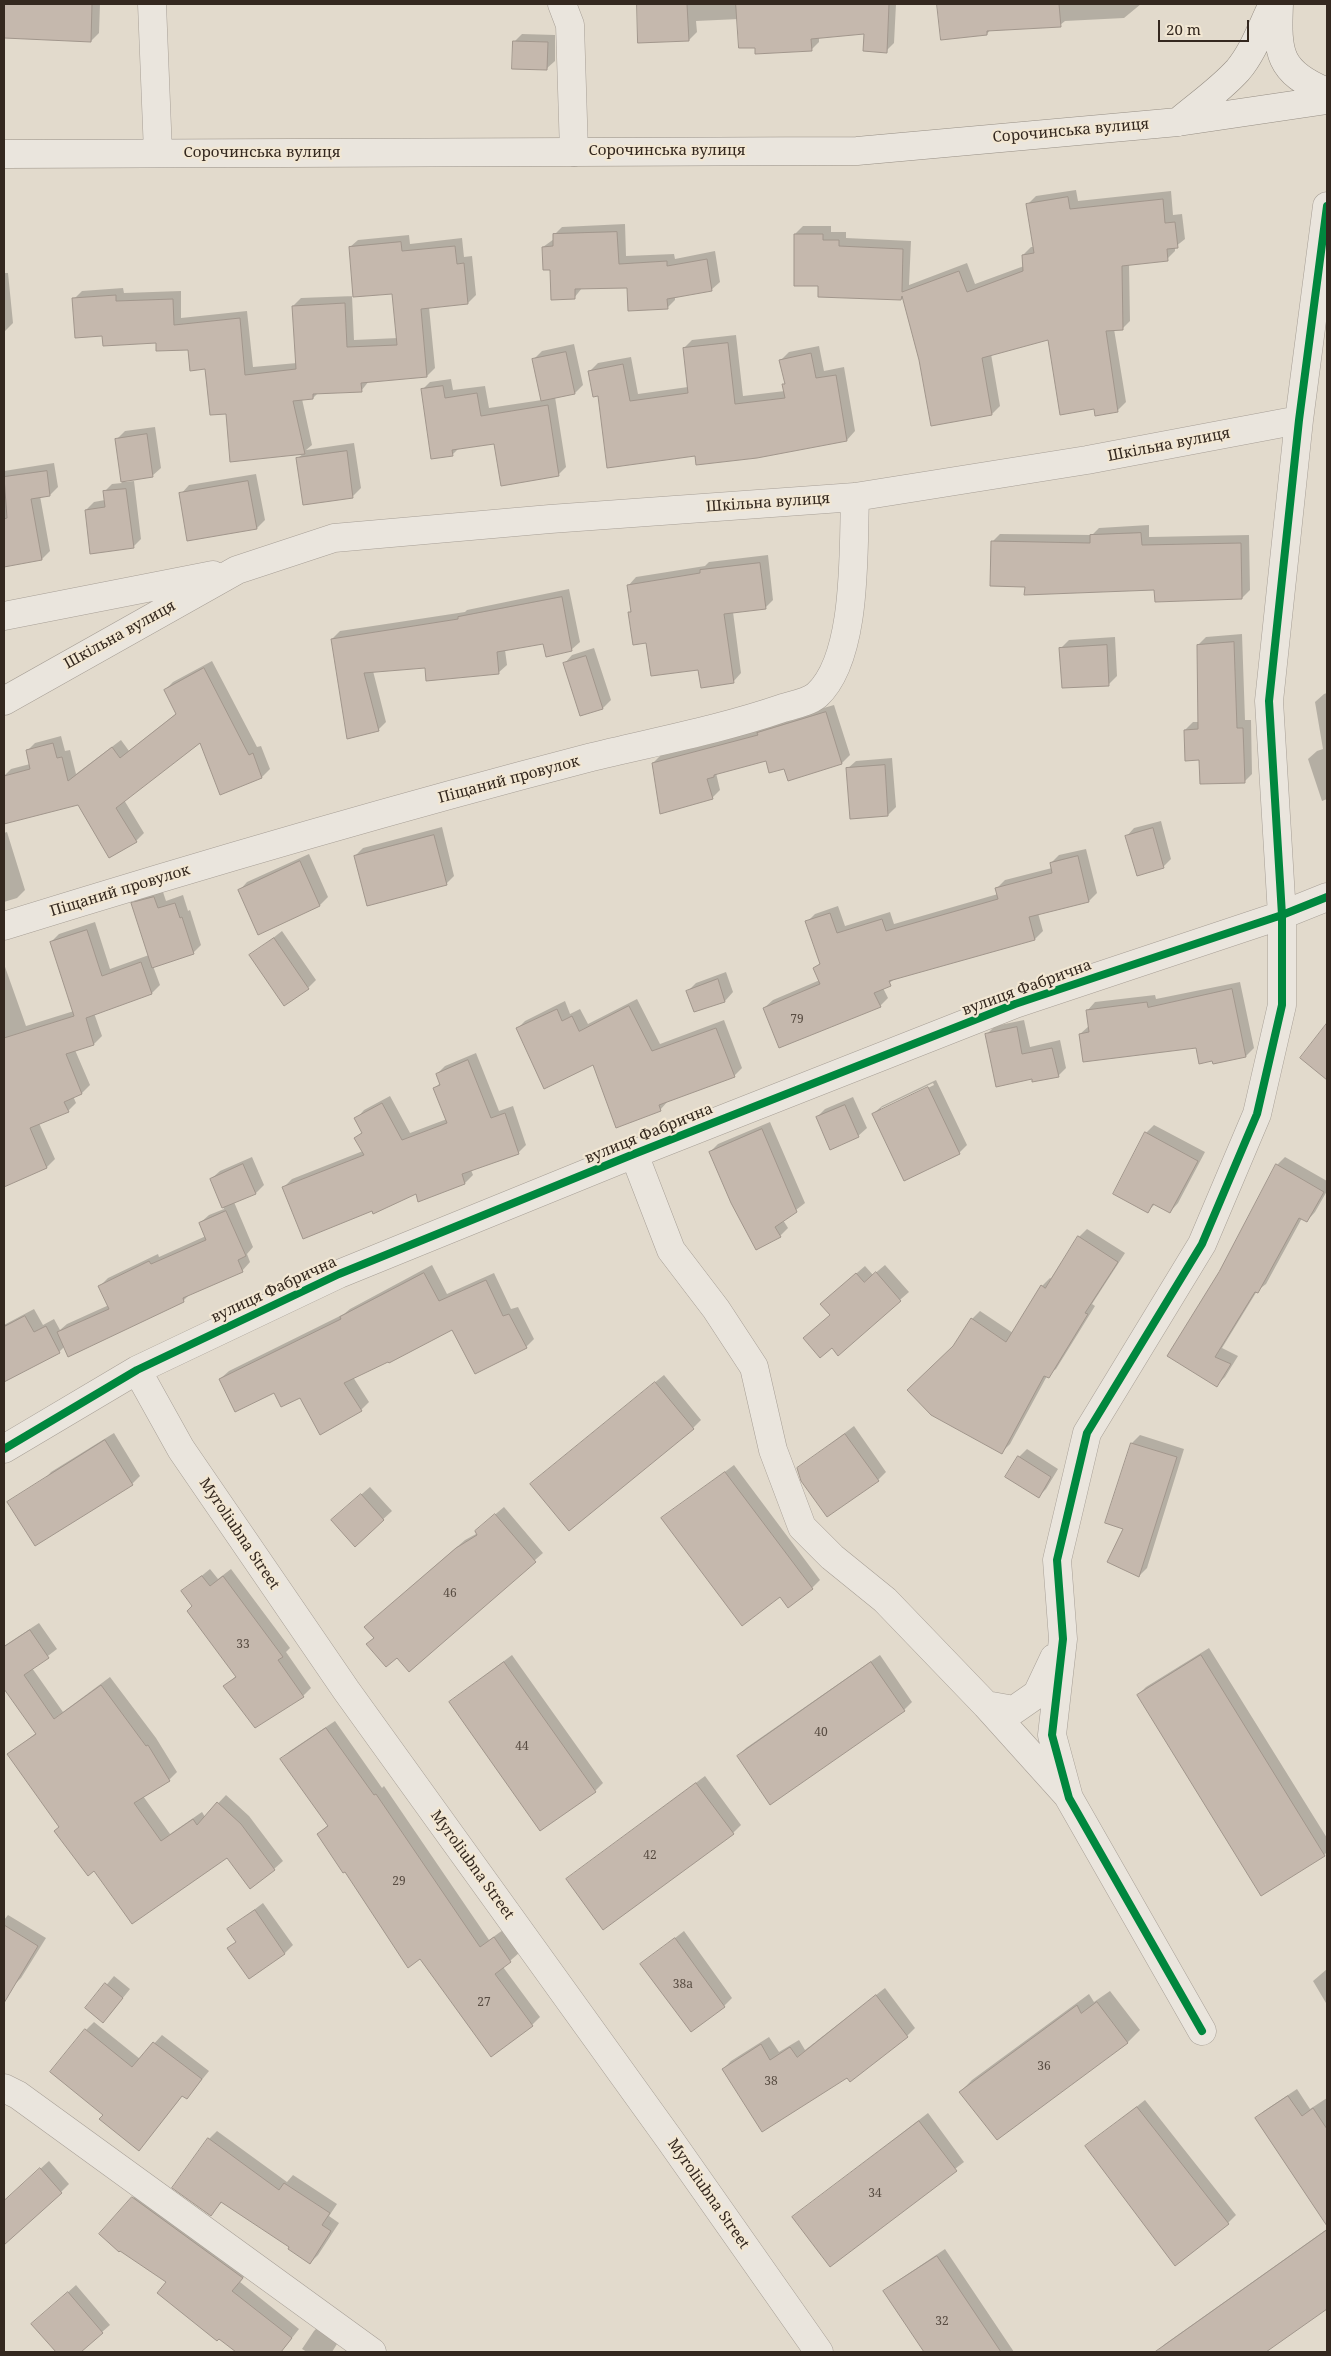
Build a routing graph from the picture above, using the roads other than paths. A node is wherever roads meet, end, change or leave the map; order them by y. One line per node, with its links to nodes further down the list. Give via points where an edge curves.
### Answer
1 (152, 4): 9 (street)
2 (562, 4): 8 (street, via 570,25)
3 (1273, 4): 7 (street, via 1238,69)
4 (1278, 4): 5 (street, via 1279,48 1286,65 1298,78)
5 (1327, 92)
6 (1327, 100): 7 (street, Сорочинська вулиця)
7 (1178, 122): 8 (street, Сорочинська вулиця, via 857,151)
8 (574, 152): 9 (street, Сорочинська вулиця)
9 (158, 153): 10 (street, Сорочинська вулиця)
10 (4, 154)
11 (1327, 206): 12 (street)
12 (1299, 420): 13 (street, Шкільна вулиця, via 1087,460); 18 (street, via 1269,701)
13 (854, 497): 14 (street, Шкільна вулиця, via 334,538); 19 (street, Піщаний провулок, via 852,587 843,642 831,679 815,698 760,716 589,758 337,827)
14 (237, 570): 15 (street, Шкільна вулиця); 16 (street, Шкільна вулиця)
15 (4, 616)
16 (4, 701)
17 (1327, 897): 18 (street, вулиця Фабрична)
18 (1282, 916): 20 (street, вулиця Фабрична, via 1015,1004); 23 (street, via 1282,1005 1257,1114 1202,1244 1087,1433 1057,1560)
19 (4, 926)
20 (634, 1154): 21 (street, вулиця Фабрична, via 339,1274); 24 (street, via 671,1250 716,1308 754,1367 773,1450 802,1527 832,1557 885,1600)
21 (137, 1370): 22 (street, вулиця Фабрична); 29 (street, Myroliubna Street, via 181,1449 346,1690)
22 (4, 1449)
23 (1063, 1639): 24 (street, via 1037,1694 1014,1710); 25 (street, via 1052,1735)
24 (986, 1705): 25 (street)
25 (1069, 1798): 26 (street)
26 (1202, 2031)
27 (4, 2088): 28 (street, via 26,2101)
28 (358, 2348)
29 (819, 2352)

